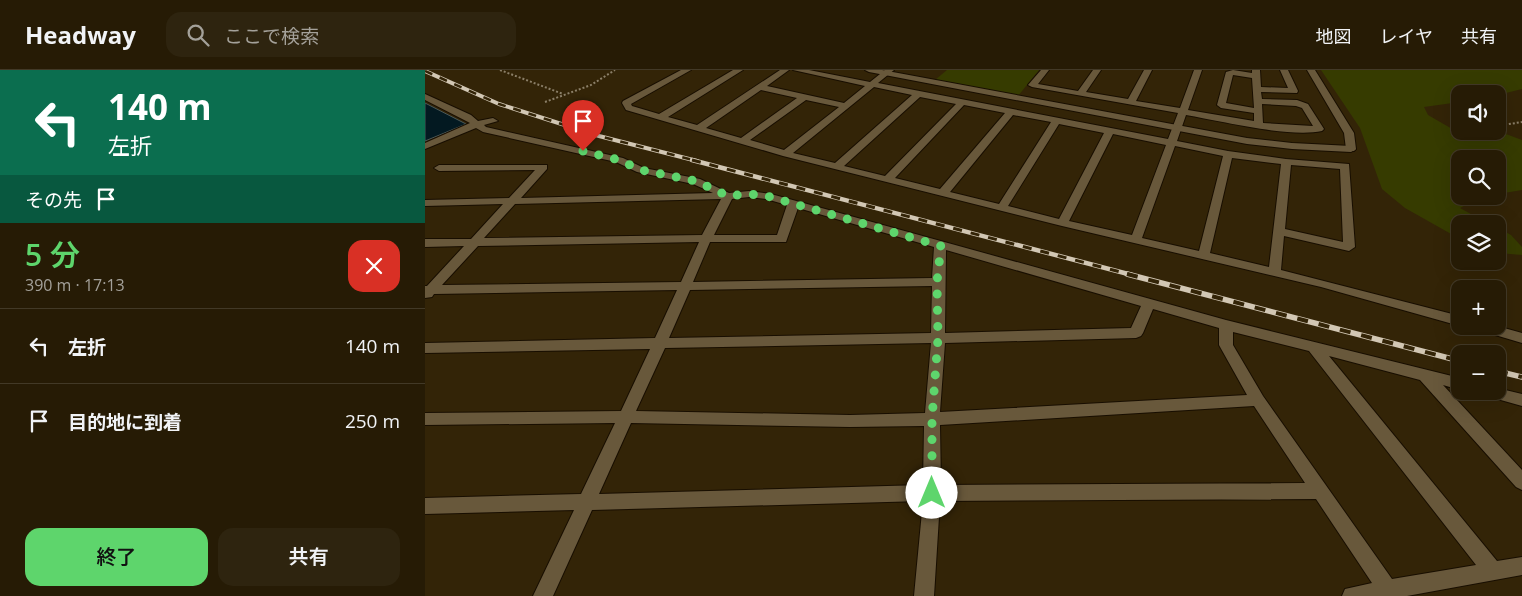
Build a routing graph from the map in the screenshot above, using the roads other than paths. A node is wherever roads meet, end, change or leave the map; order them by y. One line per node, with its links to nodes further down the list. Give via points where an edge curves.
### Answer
1 (687, 70): 27 (street, via 626,103 629,108)
2 (739, 70): 27 (street)
3 (785, 70): 15 (street)
4 (797, 70): 14 (street)
5 (869, 70): 12 (street)
6 (1045, 70): 18 (street, via 1032,85)
7 (1097, 70): 18 (street)
8 (1148, 70): 22 (street)
9 (1198, 70): 26 (street)
10 (1284, 70): 16 (street, via 1293,91)
11 (1311, 70): 33 (street, via 1349,133 1351,148 1247,141)
12 (888, 72): 14 (street); 33 (street)
13 (1257, 73): 16 (street); 24 (street, via 1231,72 1221,105)
14 (871, 85): 17 (street); 23 (street)
15 (759, 87): 19 (street); 32 (street)
16 (1257, 89): 24 (street)
17 (918, 94): 21 (street); 41 (street)
18 (1080, 94): 22 (street)
19 (803, 97): 23 (street); 35 (street)
20 (425, 98): 30 (street, via 469,117)
21 (962, 102): 25 (street); 43 (street)
22 (1130, 103): 26 (street)
23 (846, 106): 38 (street)
24 (1258, 106): 31 (street); 31 (street, via 1297,103 1305,106 1319,129)
25 (1011, 112): 28 (street); 44 (street)
26 (1183, 112): 31 (street); 33 (street)
27 (661, 117): 32 (street)
28 (1057, 120): 34 (street); 49 (street)
29 (493, 121): 30 (street)
30 (476, 124): 37 (street); 45 (street, via 483,129 619,160 641,170 696,181)
31 (1259, 125)
32 (699, 128): 35 (street)
33 (1176, 128): 36 (street)
34 (1110, 131): 36 (street); 50 (street)
35 (743, 141): 38 (street)
36 (1170, 142): 39 (street); 53 (street)
37 (425, 146)
38 (786, 154): 41 (street)
39 (1228, 154): 40 (street); 57 (street)
40 (1286, 162): 51 (street); 51 (street, via 1345,166 1349,246)
41 (837, 167): 43 (street)
42 (439, 168): 46 (street, via 543,167)
43 (888, 179): 44 (street)
44 (943, 193): 49 (street)
45 (728, 196): 46 (street); 48 (street, via 767,196); 52 (street)
46 (511, 202): 47 (street); 54 (street)
47 (425, 203)
48 (793, 205): 52 (street, via 782,239); 56 (street)
49 (1002, 208): 50 (street)
50 (1062, 223): 53 (street)
51 (1279, 231): 58 (street)
52 (706, 238): 54 (street); 60 (street)
53 (1136, 239): 57 (street)
54 (474, 242): 55 (street); 61 (street)
55 (425, 243)
56 (941, 246): 59 (street); 62 (street)
57 (1204, 255): 58 (street)
58 (1275, 272): 63 (street)
59 (937, 282): 60 (street); 66 (street)
60 (685, 286): 61 (street); 68 (street)
61 (427, 292)
62 (1148, 304): 64 (street); 66 (street, via 1136,333)
63 (1451, 319)
64 (1226, 325): 70 (street); 74 (street, via 1226,345)
65 (1506, 333): 67 (street)
66 (938, 338): 68 (street); 78 (street)
67 (1522, 338)
68 (661, 344): 69 (street); 76 (street)
69 (425, 348)
70 (1315, 348): 71 (street); 85 (street)
71 (1426, 376): 72 (street); 79 (street)
72 (1451, 382)
73 (1506, 396): 75 (street)
74 (1258, 400): 78 (street); 80 (street)
75 (1522, 400)
76 (626, 417): 77 (street); 78 (street, via 850,421); 82 (street)
77 (425, 419)
78 (932, 419): 81 (street)
79 (1522, 482)
80 (1319, 491): 81 (street); 86 (street)
81 (932, 493): 82 (street); 88 (street)
82 (587, 503): 83 (street); 87 (street)
83 (425, 506)
84 (1522, 566): 85 (street)
85 (1493, 571): 86 (street)
86 (1389, 593): 89 (street)
87 (543, 596)
88 (924, 596)
89 (1352, 596)

